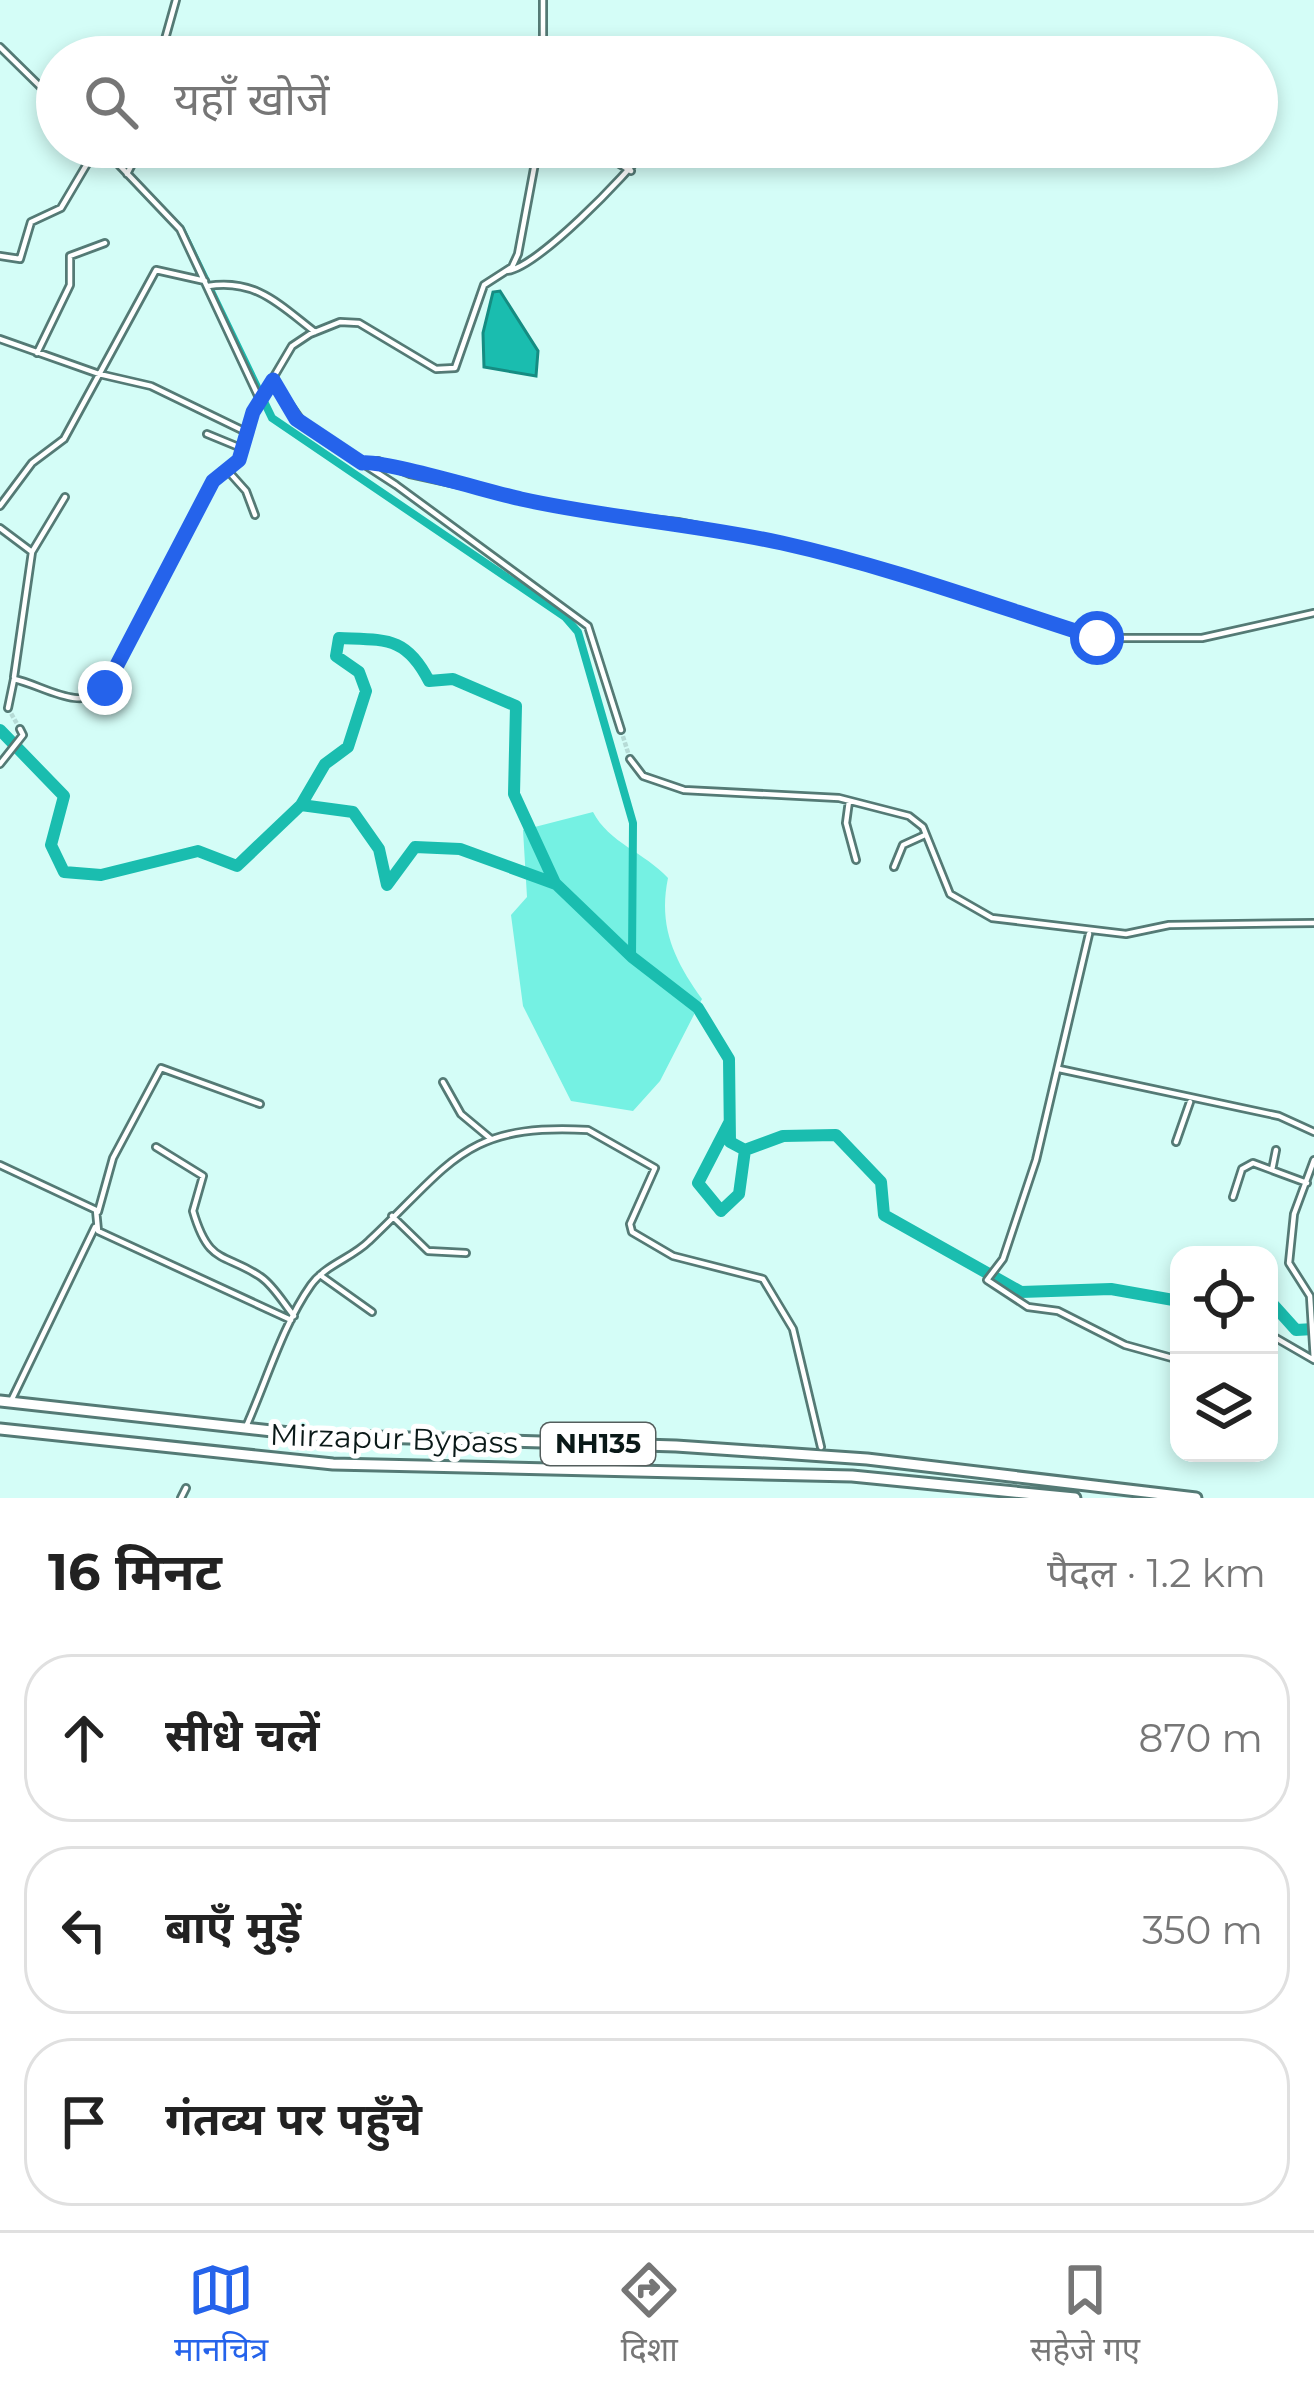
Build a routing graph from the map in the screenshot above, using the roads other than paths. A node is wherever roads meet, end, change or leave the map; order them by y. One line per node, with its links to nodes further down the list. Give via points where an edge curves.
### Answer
1 (176, 0): 3 (street)
2 (543, 0): 4 (street)
3 (166, 36)
4 (543, 36)
5 (0, 47): 6 (street)
6 (36, 82)
7 (86, 168): 16 (street, via 61,208 34,216 20,259)
8 (123, 168): 14 (street)
9 (130, 168): 14 (street)
10 (534, 168): 17 (street, via 518,254)
11 (626, 168): 13 (street)
12 (633, 168): 13 (street)
13 (631, 171): 17 (street, via 532,261)
14 (128, 172): 18 (street, via 180,229)
15 (105, 243): 21 (street, via 70,256 70,285)
16 (0, 256)
17 (506, 272): 19 (street, via 484,285 458,365 449,371 358,323)
18 (210, 284): 19 (street, via 272,295); 22 (street, via 156,270); 24 (street)
19 (315, 332): 23 (street, via 292,346)
20 (0, 339): 21 (street)
21 (37, 353): 22 (street)
22 (103, 375): 25 (street, via 151,386); 31 (street, via 64,439 36,458)
23 (272, 382): 24 (street); 28 (street, via 296,419)
24 (262, 397): 25 (street)
25 (246, 432): 27 (street)
26 (207, 434): 27 (street)
27 (242, 448): 29 (street)
28 (362, 463): 35 (street, via 378,460 584,512 783,543 1097,638 1202,638); 39 (street, via 574,613 592,634)
29 (229, 472): 32 (street); 36 (street, via 213,481 100,694 72,697)
30 (65, 497): 34 (street)
31 (0, 506)
32 (255, 515)
33 (0, 528): 34 (street)
34 (32, 552): 36 (street)
35 (1314, 613)
36 (14, 679): 37 (street)
37 (8, 709)
38 (20, 729): 41 (street)
39 (621, 730)
40 (630, 759): 42 (street, via 643,776 684,790)
41 (0, 764)
42 (849, 799): 43 (street, via 908,816); 44 (street)
43 (926, 835): 45 (street, via 903,845); 47 (street, via 943,885 976,913)
44 (856, 860)
45 (895, 867)
46 (1314, 923): 47 (street)
47 (1094, 932): 48 (street)
48 (1059, 1069): 50 (street); 72 (street, via 1036,1160 999,1267 988,1277 1004,1296 1034,1310 1063,1313 1131,1347)
49 (443, 1082): 53 (street, via 461,1114)
50 (1191, 1100): 52 (street); 54 (street)
51 (260, 1104): 62 (street, via 161,1068 113,1158)
52 (1314, 1132)
53 (491, 1139): 63 (street, via 452,1161); 77 (street, via 518,1129 588,1130 654,1166 632,1232 674,1256 763,1279 793,1329)
54 (1176, 1142)
55 (156, 1147): 68 (street, via 201,1172 193,1211 211,1249 263,1278)
56 (1276, 1150): 59 (street)
57 (1314, 1160): 60 (street)
58 (0, 1165): 62 (street)
59 (1272, 1170): 60 (street); 61 (street, via 1245,1166)
60 (1307, 1183): 69 (street, via 1289,1263 1308,1290)
61 (1233, 1197)
62 (98, 1213): 64 (street)
63 (392, 1216): 65 (street, via 428,1251); 66 (street)
64 (95, 1227): 68 (street); 74 (street)
65 (466, 1253)
66 (320, 1275): 67 (street); 68 (street)
67 (372, 1312)
68 (294, 1319): 76 (street)
69 (1314, 1326): 71 (street)
70 (1278, 1339): 73 (street)
71 (1314, 1339): 73 (street)
72 (1178, 1354)
73 (1314, 1360)
74 (6, 1400): 76 (highway, NH135)
75 (0, 1429): 80 (highway, Mirzapur Bypass / NH135, via 333,1464 852,1476)
76 (245, 1429): 81 (highway, NH135, via 784,1452)
77 (821, 1447)
78 (186, 1488): 79 (street)
79 (181, 1498)
80 (1075, 1498)
81 (1196, 1498)

